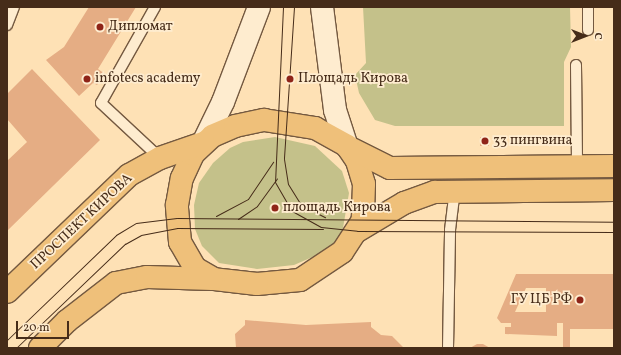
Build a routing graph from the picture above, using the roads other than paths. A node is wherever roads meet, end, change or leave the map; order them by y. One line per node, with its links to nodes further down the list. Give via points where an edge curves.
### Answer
1 (14, 7): 6 (lane)
2 (155, 7): 11 (lane, via 101,103)
3 (259, 7): 9 (main road, via 223,102)
4 (322, 7): 10 (main road, via 332,95)
5 (588, 7): 7 (lane)
6 (7, 25)
7 (588, 30)
8 (576, 65): 12 (lane)
9 (203, 142): 10 (main road, via 235,126 286,121 324,131); 11 (main road, ПРОСПЕКТ КИРОВА); 17 (main road, via 182,178 177,228 189,260)
10 (347, 146): 12 (main road, via 390,168); 16 (main road, via 357,161 364,184)
11 (160, 158): 18 (main road, ПРОСПЕКТ КИРОВА, via 129,175)
12 (577, 166): 13 (main road)
13 (614, 166)
14 (614, 190): 15 (main road)
15 (455, 191): 16 (main road, via 435,192 404,203); 20 (lane, via 450,230)
16 (360, 226): 17 (main road, via 333,261 300,280 257,284)
17 (214, 279): 19 (main road, via 158,276 116,283 67,321)
18 (7, 292)
19 (40, 348)
20 (448, 348)

